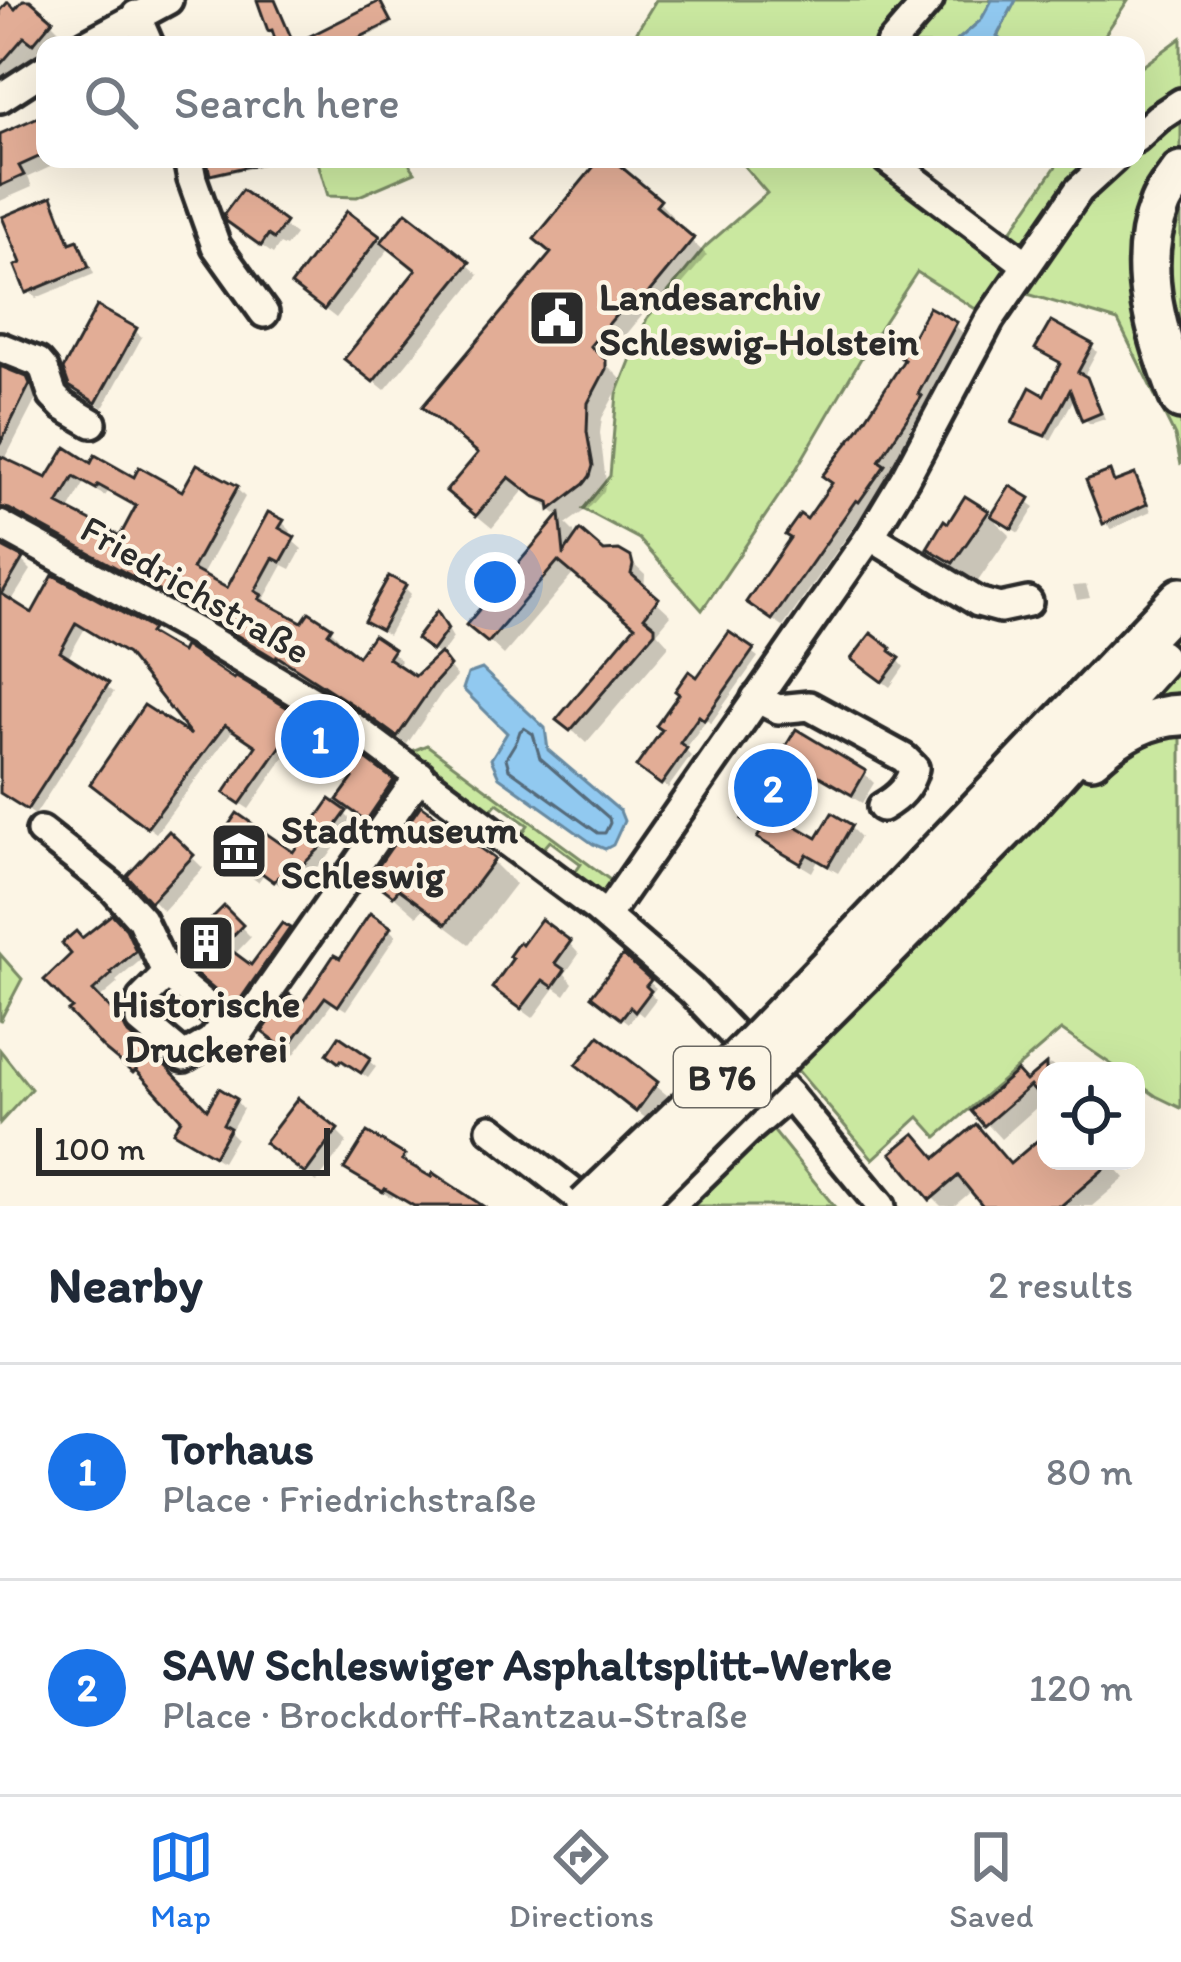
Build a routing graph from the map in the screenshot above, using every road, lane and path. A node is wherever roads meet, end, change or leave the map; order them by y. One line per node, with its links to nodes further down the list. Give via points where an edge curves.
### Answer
1 (168, 0): 3 (street)
2 (929, 0): 6 (street)
3 (136, 15): 4 (street); 5 (street)
4 (100, 36)
5 (145, 36)
6 (898, 36)
7 (36, 75): 8 (street)
8 (0, 98)
9 (1181, 103): 10 (street)
10 (1145, 129)
11 (190, 168): 16 (street, via 216,246)
12 (898, 168): 15 (street)
13 (1103, 168): 15 (street)
14 (1181, 172): 17 (highway, via 1161,200 1148,243)
15 (1026, 264): 23 (street)
16 (264, 313)
17 (1154, 317): 18 (highway); 20 (highway)
18 (1181, 346)
19 (0, 347): 21 (street, via 38,362 53,395)
20 (1181, 399)
21 (92, 423)
22 (0, 525): 31 (street, Friedrichstraße, via 199,634)
23 (870, 536): 26 (street, via 978,602); 29 (street)
24 (1181, 578): 28 (highway)
25 (1181, 598): 28 (highway, B 76)
26 (1028, 602)
27 (1181, 633): 34 (highway, B 76)
28 (1100, 684): 36 (highway, B 76)
29 (756, 698): 32 (street, via 778,709 809,706 904,758 914,768 910,782); 35 (street)
30 (1181, 715): 34 (highway, via 1111,740)
31 (420, 775): 35 (street, Friedrichstraße); 38 (street, via 239,1033)
32 (883, 807)
33 (41, 830): 37 (street, via 141,920)
34 (934, 902): 36 (highway, B 76)
35 (606, 916): 39 (street, Friedrichstraße, via 691,990)
36 (860, 956): 41 (highway, B 76, bridge); 42 (highway, B 76, bridge, via 750,1089)
37 (167, 974): 38 (street); 38 (street, via 142,999 140,1020 184,1057)
38 (226, 1023)
39 (789, 1095): 43 (street); 44 (street, Friedrichstraße)
40 (491, 1129): 41 (street)
41 (589, 1206)
42 (628, 1206)
43 (670, 1206)
44 (881, 1206)

